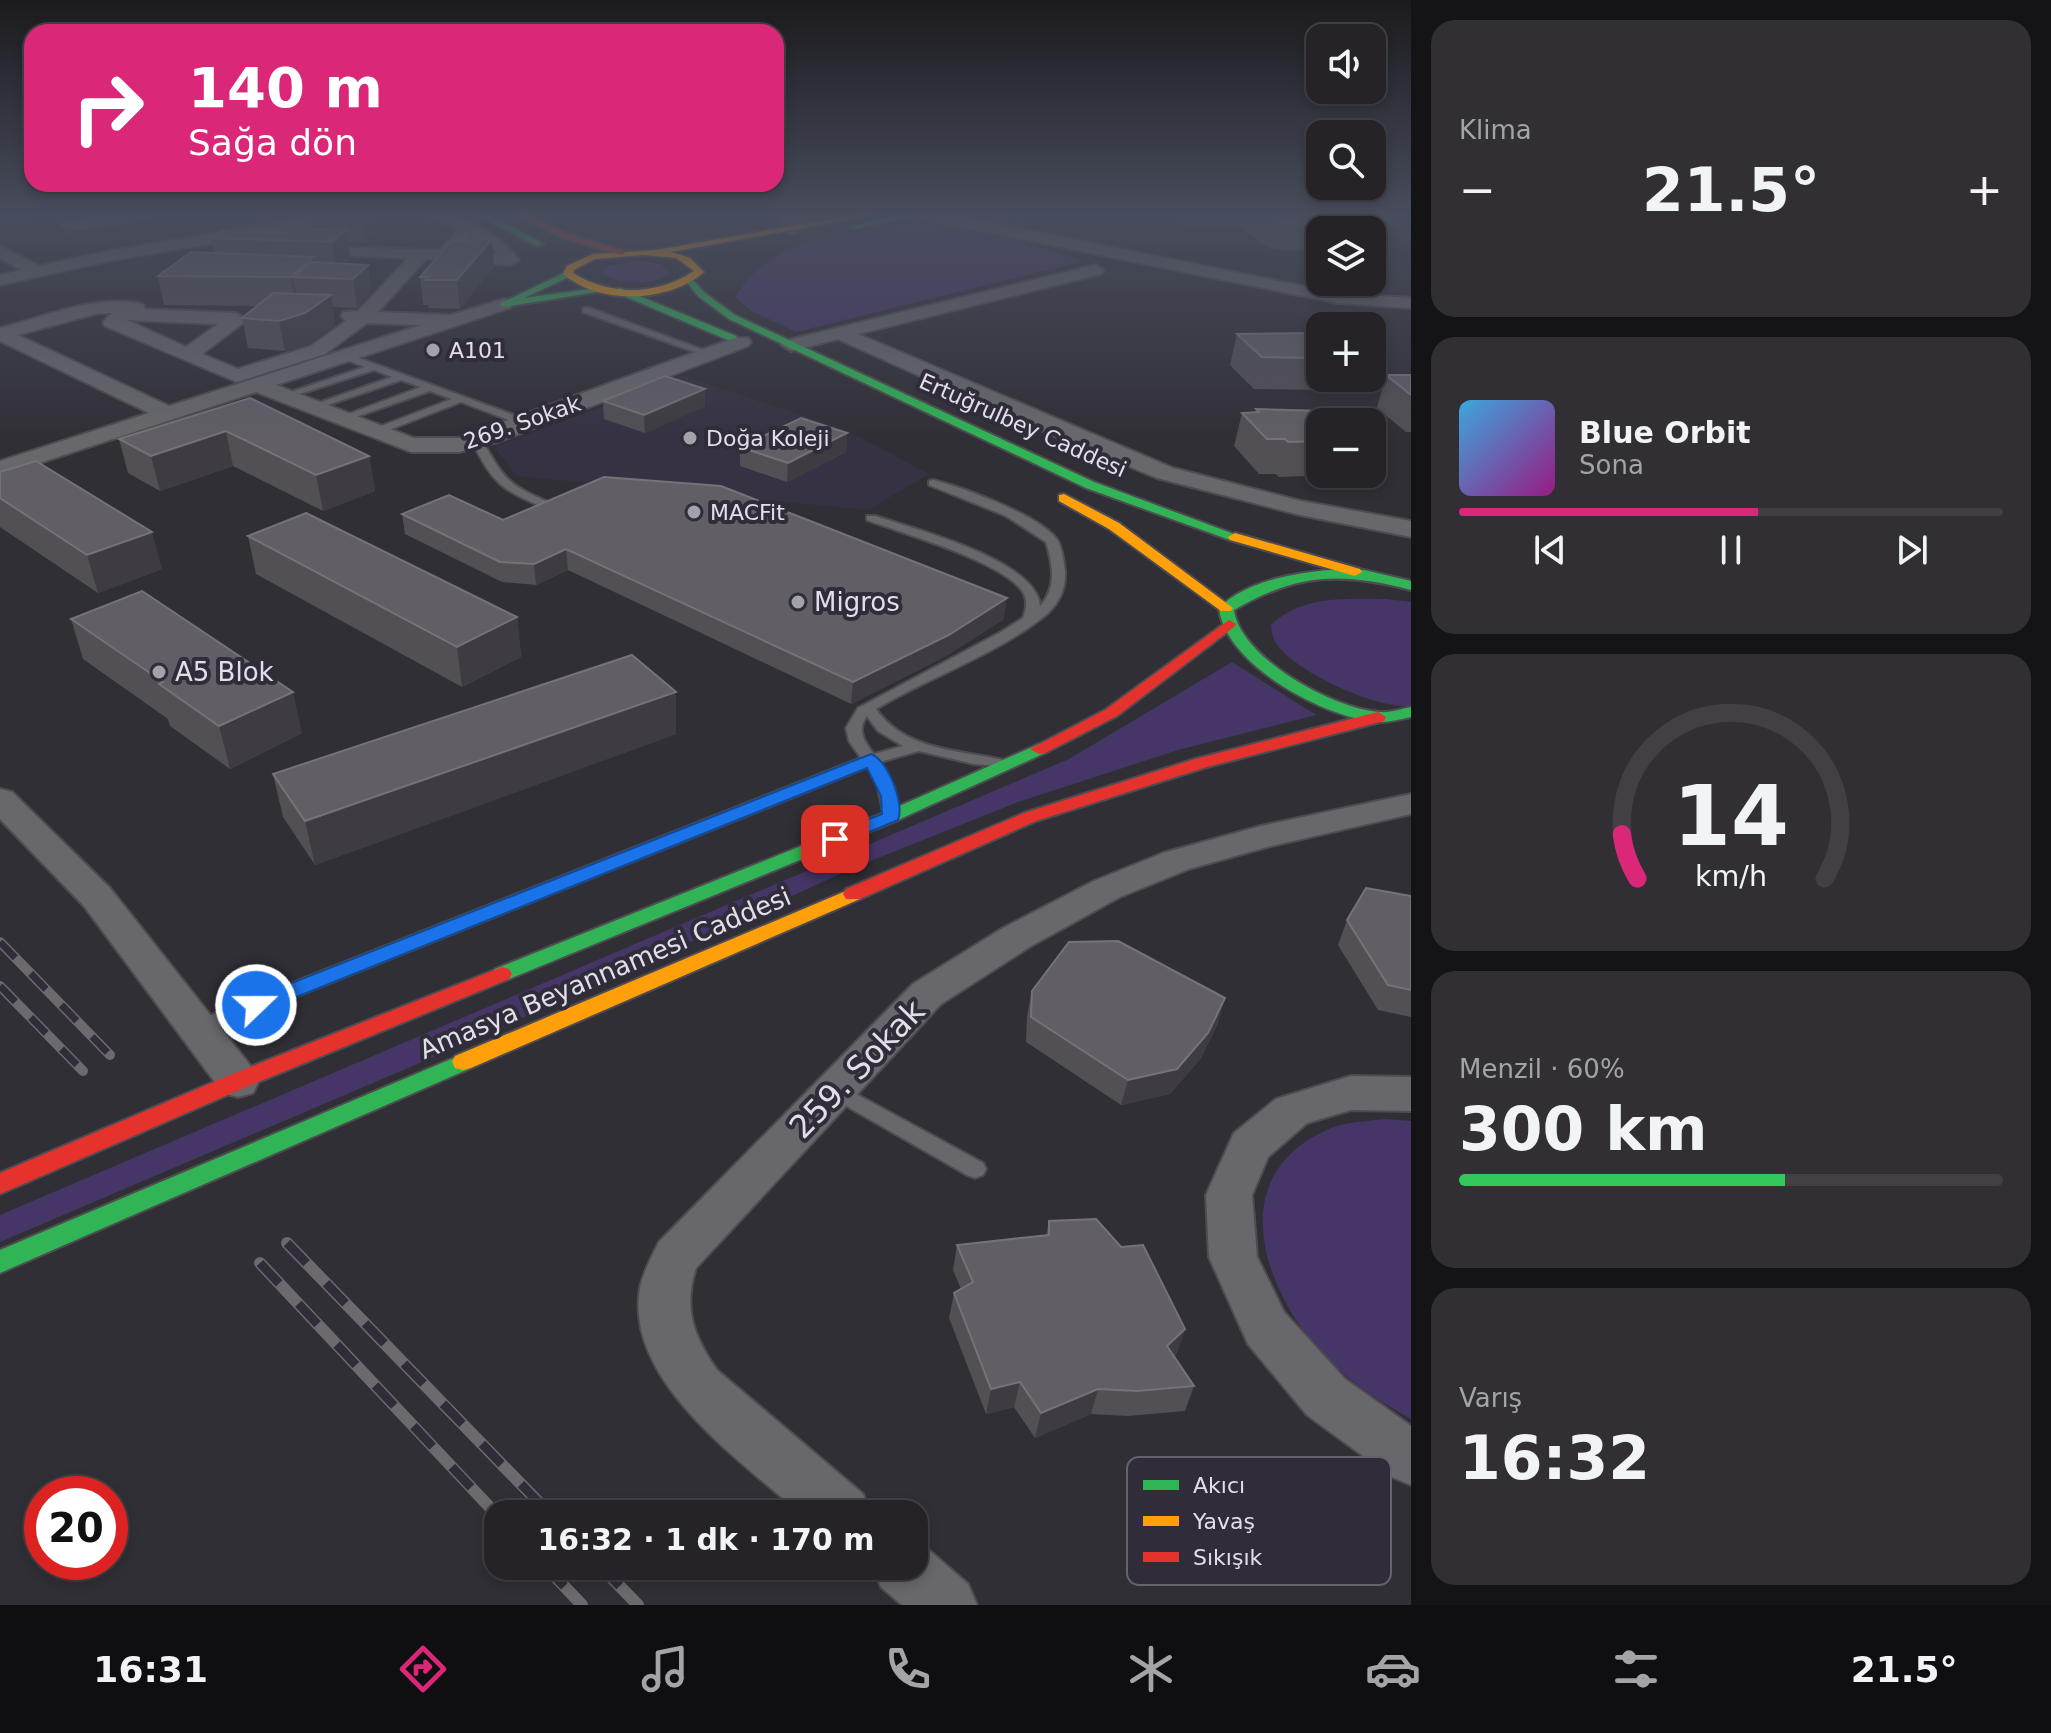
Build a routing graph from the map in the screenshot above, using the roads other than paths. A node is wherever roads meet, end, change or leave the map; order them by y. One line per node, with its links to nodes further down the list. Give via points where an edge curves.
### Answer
1 (390, 288): 14 (street)
2 (536, 288): 10 (main road)
3 (601, 288): 8 (main road)
4 (667, 288): 8 (main road)
5 (699, 288): 19 (main road, Ertuğrulbey Caddesi, via 732,317)
6 (1023, 288): 16 (street)
7 (1288, 288): 9 (street, via 1337,298)
8 (612, 290): 10 (main road); 18 (main road)
9 (1411, 303)
10 (504, 304): 15 (street)
11 (586, 310): 21 (lane)
12 (252, 313): 17 (street, via 99,308)
13 (332, 316): 14 (street)
14 (363, 317): 15 (street); 22 (street, via 318,350 237,376)
15 (454, 321): 23 (street)
16 (840, 333): 19 (street); 42 (street, via 1165,473 1300,508)
17 (0, 334): 31 (street)
18 (748, 345): 21 (street, 269. Sokak)
19 (791, 345): 43 (main road, Ertuğrulbey Caddesi, via 1090,485 1221,533)
20 (0, 349): 33 (street)
21 (709, 354): 34 (street, 269. Sokak)
22 (188, 355): 22 (street, via 176,349 112,322 123,314 236,319)
23 (345, 356): 24 (lane); 26 (street)
24 (373, 367): 25 (lane); 28 (lane)
25 (400, 377): 27 (lane); 30 (lane)
26 (257, 385): 28 (street, 269. Sokak); 31 (street)
27 (429, 388): 29 (lane); 32 (lane)
28 (284, 396): 30 (street, 269. Sokak)
29 (461, 399): 34 (lane); 35 (lane)
30 (312, 407): 32 (street, 269. Sokak)
31 (168, 414): 33 (street)
32 (340, 419): 35 (street, 269. Sokak)
33 (147, 421): 37 (street)
34 (526, 423): 36 (street, 269. Sokak)
35 (372, 433): 36 (street, 269. Sokak, via 432,447)
36 (477, 441): 40 (lane, via 503,486)
37 (0, 469)
38 (933, 483): 46 (lane, via 1015,513 1052,541 1060,583 1051,603)
39 (1043, 488): 45 (main road, Ertuğrulbey Caddesi, via 1114,526)
40 (551, 507)
41 (871, 518): 46 (lane, via 1007,571 1034,597)
42 (1411, 529)
43 (1355, 572): 44 (main road); 45 (main road, Amasya Beyannamesi Caddesi, via 1258,589)
44 (1408, 584)
45 (1227, 616): 49 (main road, Ertuğrulbey Caddesi, via 1250,651 1310,694); 52 (main road, Amasya Beyannamesi Caddesi, via 1111,713)
46 (1030, 618): 47 (lane)
47 (868, 708): 50 (lane, via 884,730); 51 (lane, via 853,731)
48 (1411, 712): 49 (main road, Amasya Beyannamesi Caddesi)
49 (1378, 717): 62 (main road, Amasya Beyannamesi Caddesi, via 1201,763 1030,817)
50 (921, 746): 51 (lane); 52 (lane)
51 (871, 760): 55 (lane, via 890,796); 56 (lane)
52 (1008, 765): 55 (main road, Amasya Beyannamesi Caddesi)
53 (0, 799): 56 (street, via 97,897)
54 (1400, 815): 58 (street, 259. Sokak, via 1261,837 1176,861 1107,889 927,994)
55 (892, 816): 57 (main road, Amasya Beyannamesi Caddesi)
56 (198, 1028): 57 (street)
57 (238, 1081): 61 (main road, Amasya Beyannamesi Caddesi)
58 (836, 1091): 60 (lane); 64 (street, 259. Sokak, via 676,1257 665,1288 675,1354 698,1387)
59 (1411, 1094): 63 (street, via 1351,1093 1292,1111 1250,1146 1229,1195 1233,1257 1266,1328 1326,1397)
60 (975, 1169)
61 (0, 1184)
62 (0, 1262)
63 (1411, 1458)
64 (827, 1500)
65 (918, 1580): 66 (street)
66 (947, 1605)

